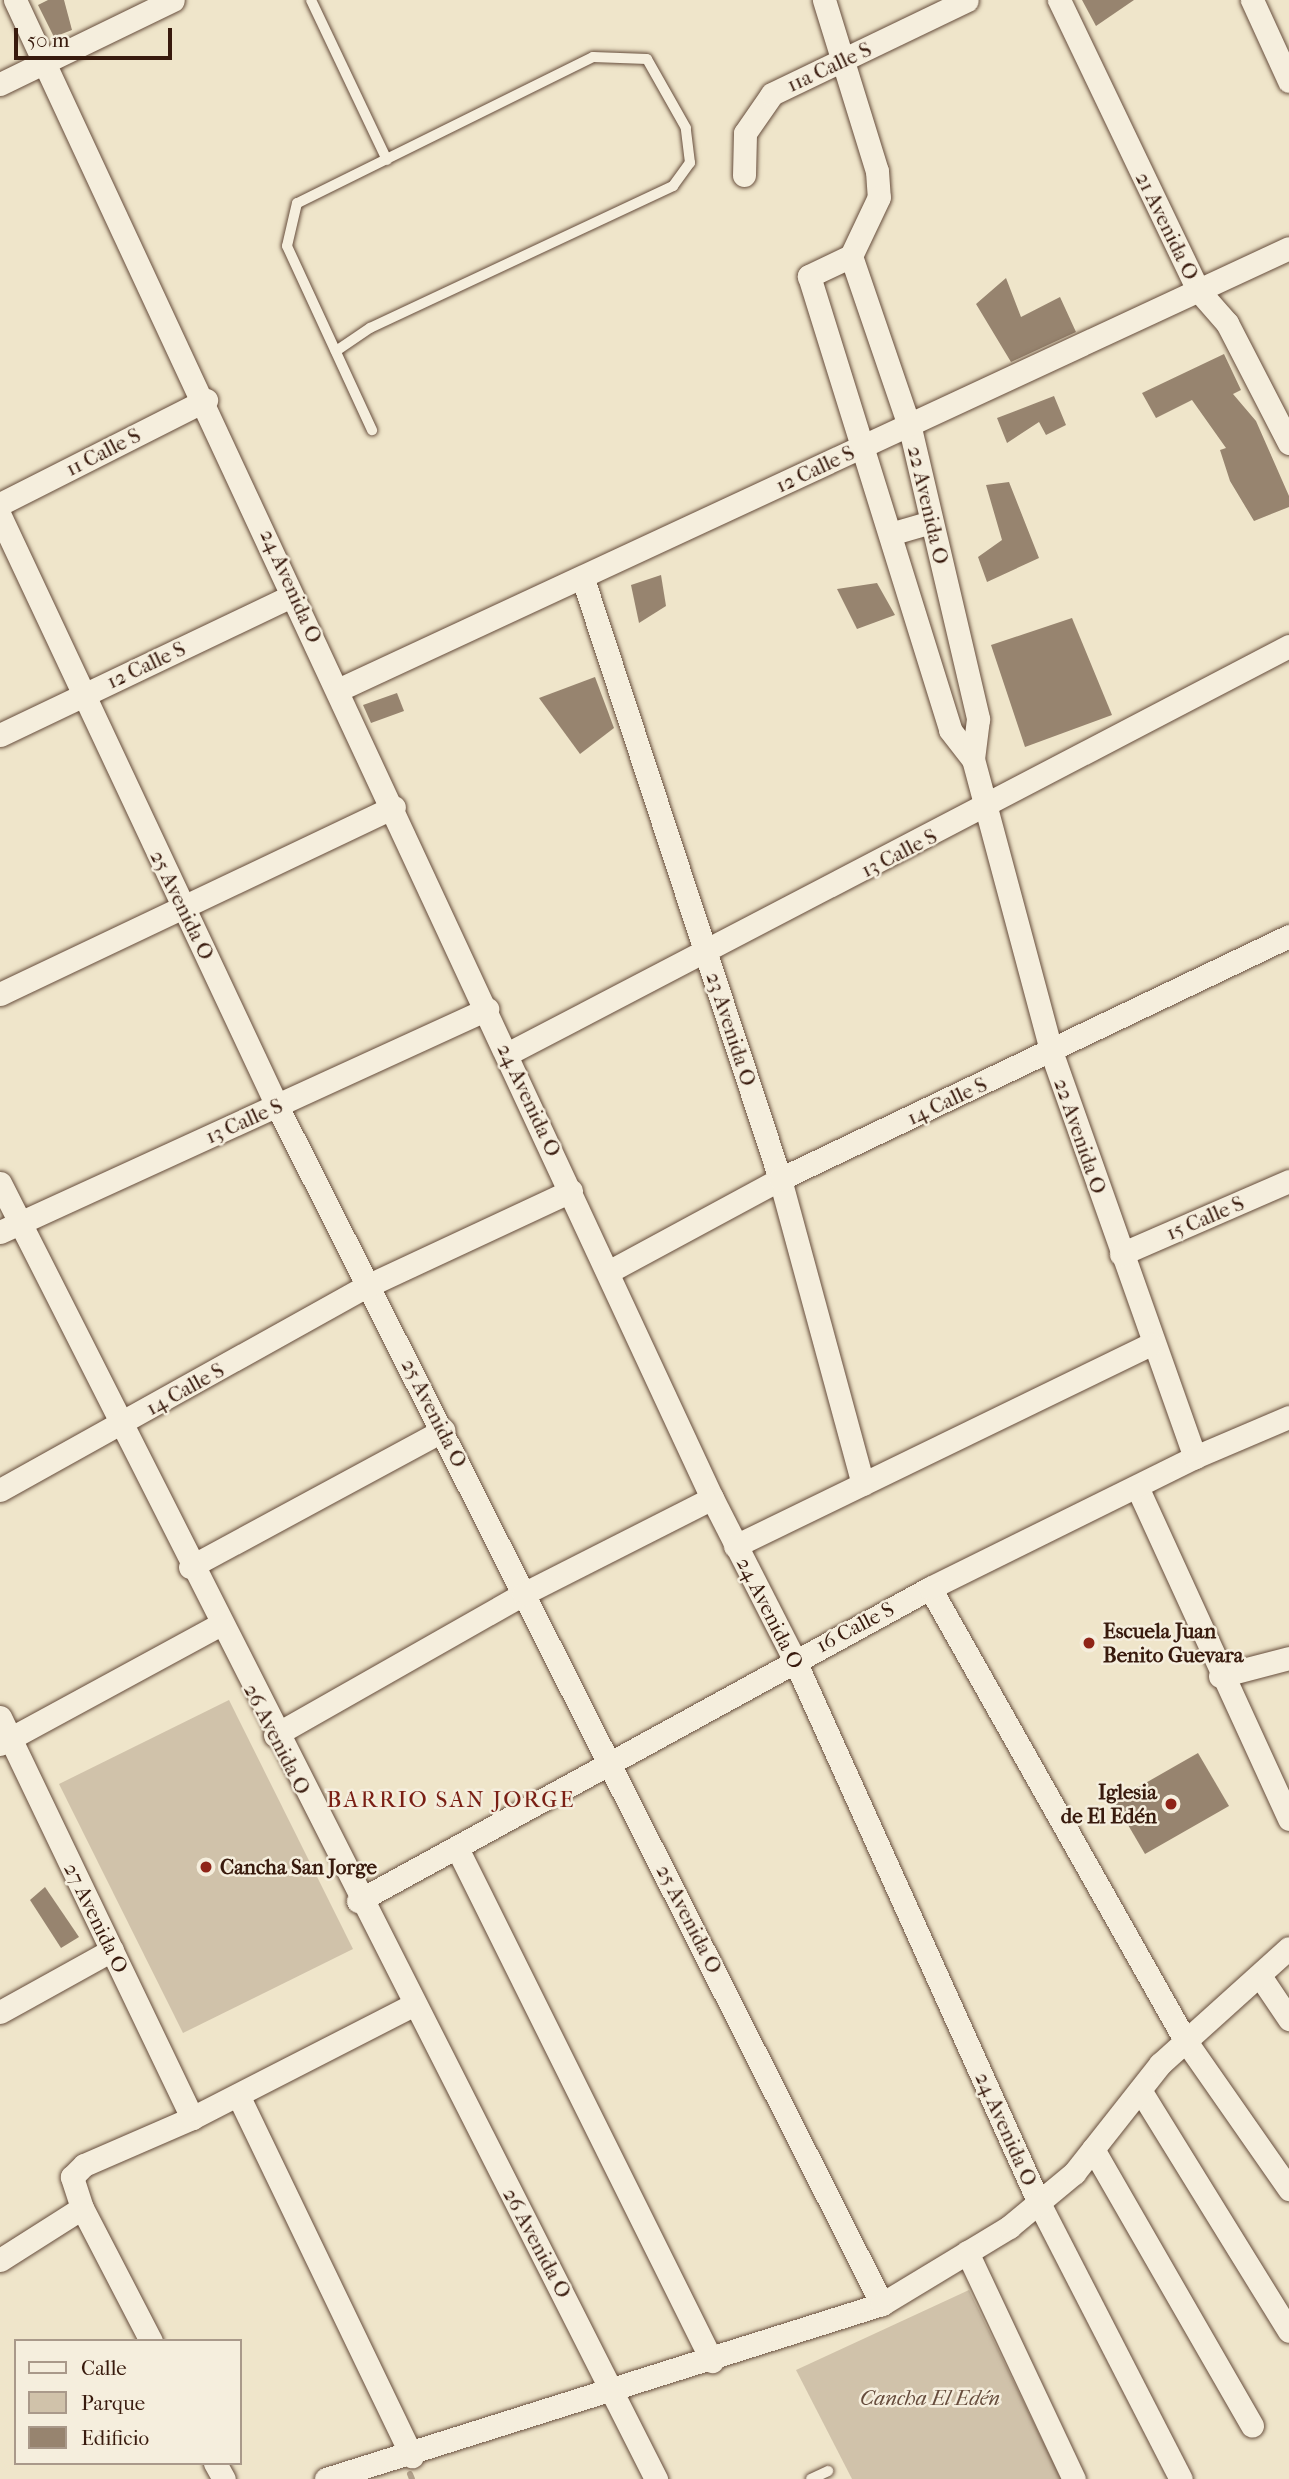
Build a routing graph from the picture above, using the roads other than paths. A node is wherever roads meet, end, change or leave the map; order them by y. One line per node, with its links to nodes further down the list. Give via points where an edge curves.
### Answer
1 (15, 0): 8 (street, 24 Avenida O)
2 (173, 0): 8 (street)
3 (311, 0): 12 (lane)
4 (824, 0): 9 (street)
5 (967, 0): 9 (street, 11a Calle S)
6 (1059, 0): 16 (street, 21 Avenida O)
7 (1252, 0): 10 (street)
8 (46, 62): 11 (street); 18 (street, 24 Avenida O)
9 (843, 62): 13 (street, 11a Calle S, via 772,94 755,113 745,133); 15 (street, via 879,197)
10 (1289, 81)
11 (0, 84)
12 (387, 160): 17 (lane, via 297,203 287,225 287,246); 17 (lane, via 593,57 618,56 647,59 686,128 691,163 673,186 370,328)
13 (744, 175)
14 (1289, 248): 16 (street, 12 Calle S)
15 (851, 257): 19 (street, 22 Avenida O); 22 (street, via 809,276)
16 (1198, 290): 19 (street, 12 Calle S); 21 (street, 21 Avenida O, via 1227,323)
17 (337, 351): 20 (lane)
18 (206, 400): 23 (street, 11 Calle S); 28 (street, 24 Avenida O)
19 (910, 428): 22 (street, 12 Calle S); 25 (street, 22 Avenida O)
20 (372, 429)
21 (1289, 443)
22 (864, 445): 26 (street); 27 (street, 12 Calle S)
23 (0, 504)
24 (0, 516): 31 (street, 25 Avenida O)
25 (931, 522): 26 (street); 33 (street, 22 Avenida O, via 978,719)
26 (890, 534): 33 (street, via 950,730)
27 (583, 579): 30 (street, 12 Calle S); 38 (street, 23 Avenida O)
28 (292, 596): 30 (street, 24 Avenida O); 31 (street, 12 Calle S)
29 (1289, 646): 35 (street, 13 Calle S)
30 (340, 689): 34 (street, 24 Avenida O)
31 (80, 697): 32 (street, 12 Calle S); 36 (street, 25 Avenida O)
32 (0, 735)
33 (973, 759): 35 (street, 22 Avenida O)
34 (394, 807): 36 (street); 40 (street, 24 Avenida O)
35 (984, 809): 38 (street, 13 Calle S); 41 (street, 22 Avenida O)
36 (184, 907): 39 (street); 43 (street, 25 Avenida O)
37 (1289, 936): 41 (street, 14 Calle S)
38 (706, 951): 42 (street, 13 Calle S); 44 (street, 23 Avenida O)
39 (0, 994)
40 (487, 1009): 42 (street, 24 Avenida O); 43 (street, 13 Calle S)
41 (1051, 1051): 44 (street, 14 Calle S); 49 (street, 22 Avenida O)
42 (507, 1054): 47 (street, 24 Avenida O)
43 (277, 1106): 48 (street, 13 Calle S); 51 (street, 25 Avenida O)
44 (780, 1179): 50 (street, 14 Calle S); 57 (street, 23 Avenida O)
45 (1289, 1181): 49 (street, 15 Calle S)
46 (0, 1183): 48 (street, 26 Avenida O)
47 (570, 1191): 50 (street, 24 Avenida O); 51 (street, 14 Calle S)
48 (9, 1227): 54 (street, 26 Avenida O)
49 (1121, 1254): 52 (street, 22 Avenida O)
50 (608, 1272): 60 (street, 24 Avenida O)
51 (369, 1285): 54 (street, 14 Calle S); 55 (street, 25 Avenida O)
52 (1151, 1344): 56 (street, 22 Avenida O); 57 (street)
53 (1289, 1417): 56 (street, 16 Calle S)
54 (119, 1426): 59 (street, 14 Calle S); 62 (street, 26 Avenida O)
55 (443, 1430): 62 (street); 64 (street, 25 Avenida O)
56 (1195, 1457): 58 (street, 16 Calle S)
57 (863, 1484): 61 (street)
58 (1138, 1489): 63 (street, 16 Calle S); 68 (street)
59 (0, 1490)
60 (712, 1498): 61 (street, 24 Avenida O); 64 (street)
61 (735, 1546): 67 (street, 24 Avenida O)
62 (190, 1567): 65 (street, 26 Avenida O)
63 (930, 1588): 67 (street, 16 Calle S); 81 (street)
64 (523, 1594): 70 (street); 71 (street, 25 Avenida O)
65 (219, 1625): 69 (street); 70 (street, 26 Avenida O)
66 (1289, 1658): 68 (street)
67 (794, 1659): 71 (street, 16 Calle S); 87 (street, 24 Avenida O)
68 (1220, 1676): 72 (street)
69 (3, 1733): 76 (street, 27 Avenida O)
70 (275, 1735): 74 (street, 26 Avenida O)
71 (612, 1765): 73 (street, 16 Calle S); 91 (street, 25 Avenida O)
72 (1289, 1819)
73 (457, 1848): 74 (street, 16 Calle S); 94 (street)
74 (358, 1901): 78 (street, 26 Avenida O)
75 (1289, 1948): 77 (street)
76 (112, 1950): 79 (street); 84 (street, 27 Avenida O)
77 (1260, 1976): 80 (street); 81 (street)
78 (413, 2005): 83 (street); 95 (street, 26 Avenida O)
79 (0, 2012)
80 (1289, 2019)
81 (1185, 2040): 82 (street); 86 (street)
82 (1140, 2090): 85 (street); 92 (street)
83 (238, 2095): 84 (street); 97 (street)
84 (192, 2118): 88 (street, via 84,2165 72,2177)
85 (1093, 2149): 87 (street); 96 (street)
86 (1289, 2189)
87 (1039, 2203): 89 (street); 103 (street, 24 Avenida O)
88 (82, 2208): 90 (street); 93 (street)
89 (967, 2252): 91 (street); 102 (street)
90 (0, 2260)
91 (882, 2304): 94 (street)
92 (1289, 2331)
93 (150, 2339)
94 (712, 2361): 95 (street)
95 (614, 2391): 97 (street); 100 (street, 26 Avenida O)
96 (1252, 2425)
97 (412, 2456): 99 (street)
98 (828, 2471): 101 (lane)
99 (326, 2479)
100 (656, 2479)
101 (811, 2479)
102 (1074, 2479)
103 (1181, 2479)

